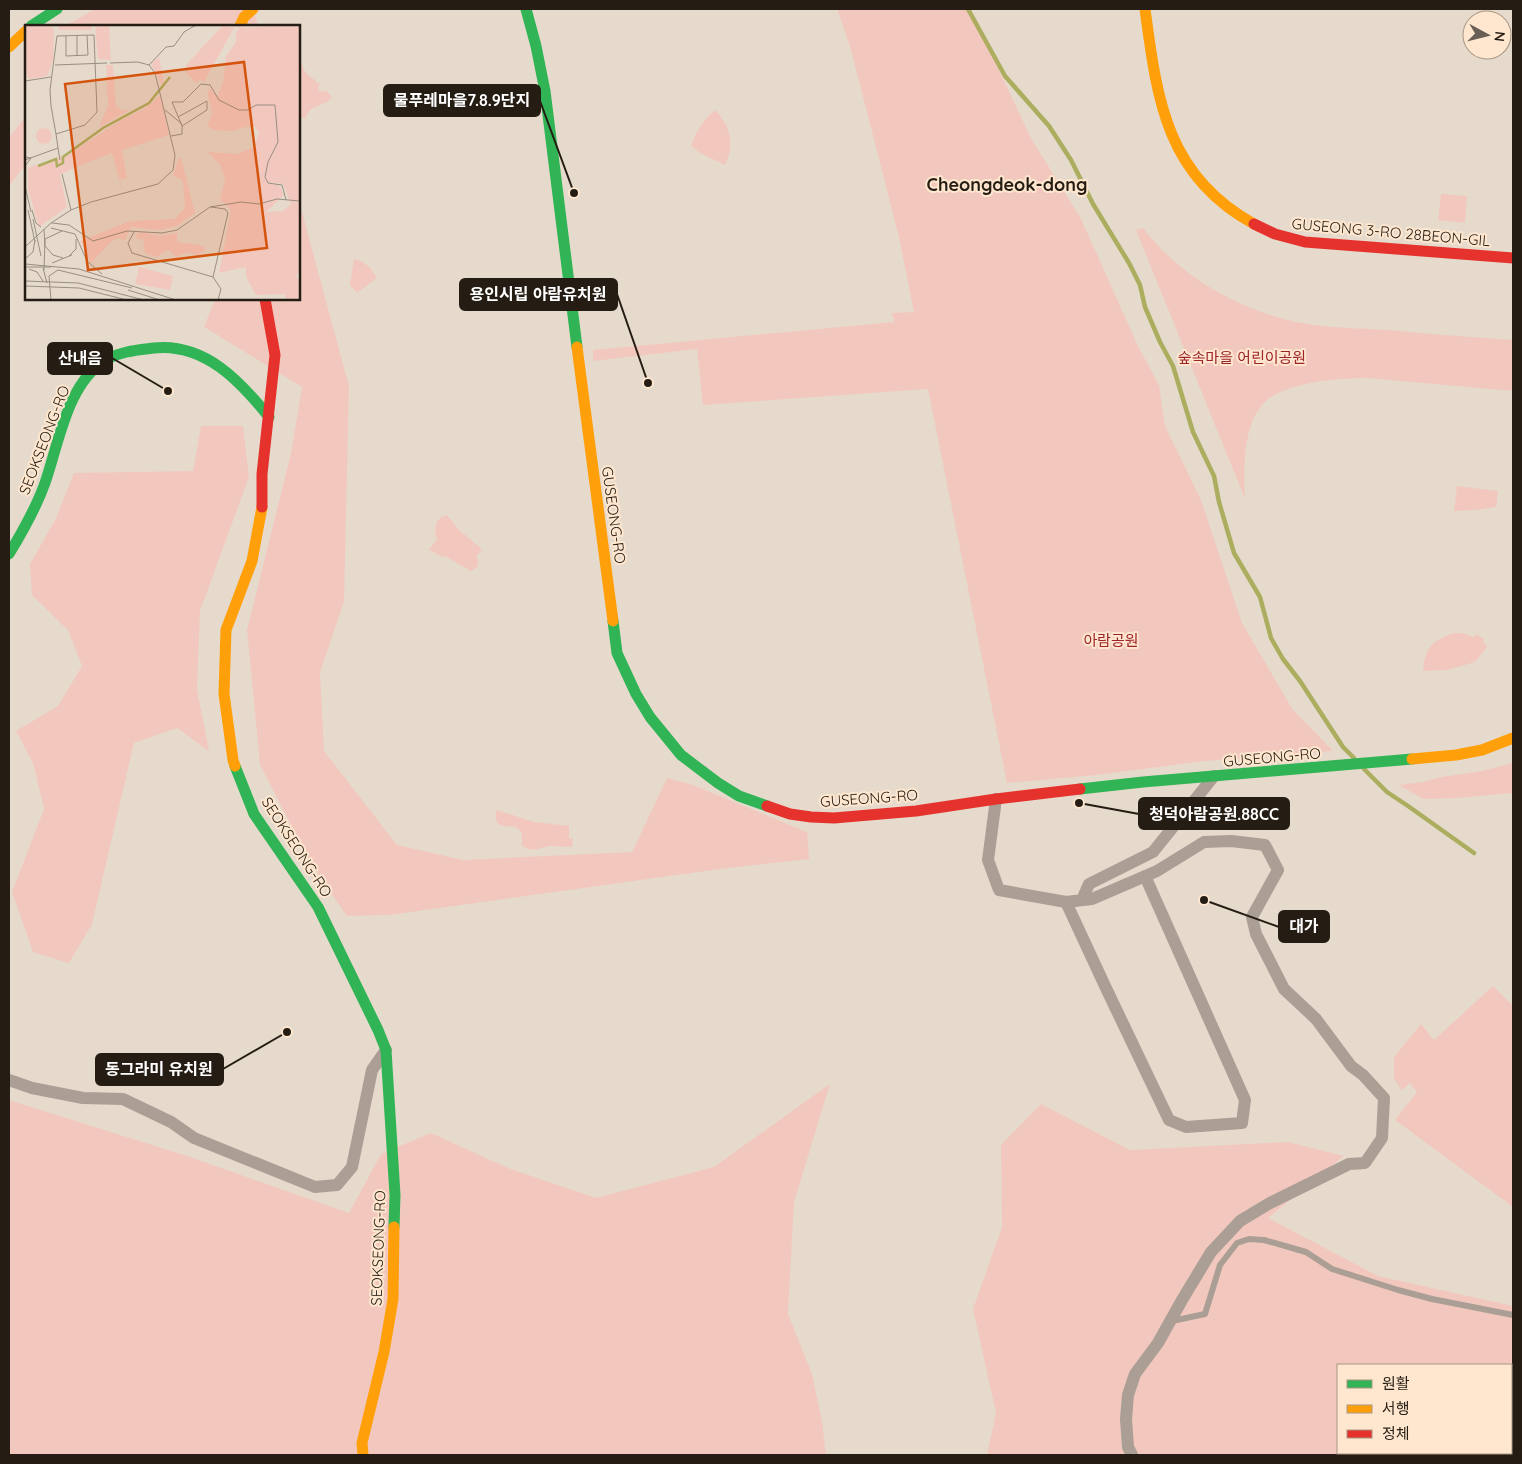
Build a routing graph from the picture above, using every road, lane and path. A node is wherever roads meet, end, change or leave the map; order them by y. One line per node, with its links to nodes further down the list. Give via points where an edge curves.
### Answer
1 (57, 9): 5 (main road)
2 (253, 9): 6 (main road)
3 (526, 9): 15 (main road, GUSEONG-RO, via 545,91 617,653 636,694 650,717 681,754 718,784 739,796 790,814 834,818)
4 (1145, 9): 9 (main road, GUSEONG 3-RO 28BEON-GIL, via 1155,83 1173,140 1190,172 1236,214 1273,234 1305,242)
5 (33, 25)
6 (240, 25)
7 (25, 32): 8 (main road)
8 (9, 47)
9 (1513, 258)
10 (265, 300): 11 (main road, via 275,355)
11 (270, 417): 12 (main road, SEOKSEONG-RO, via 228,372 191,352 173,348 137,349 104,361 77,390 37,504); 19 (main road, SEOKSEONG-RO, via 262,474 262,508 252,561 226,630 224,694 233,760 254,814 318,907)
12 (9, 554)
13 (1513, 738): 14 (main road, GUSEONG-RO, via 1482,750 1456,755)
14 (1214, 776): 15 (main road, GUSEONG-RO); 17 (street, via 1153,852 1089,884)
15 (996, 799): 18 (street, via 988,860 999,890)
16 (1144, 876): 17 (street, via 1092,899); 18 (street, via 1245,1100 1242,1123 1186,1127 1170,1120); 22 (street, via 1158,871 1204,842 1231,841 1265,846 1278,870 1252,917 1256,934 1284,989 1316,1019 1351,1066 1384,1098 1382,1138 1365,1163 1349,1164 1240,1221 1211,1252)
17 (1082, 900): 18 (street)
18 (1066, 902)
19 (386, 1050): 20 (street, via 372,1070 352,1168 337,1185 330,1186 315,1187 194,1138 171,1122 123,1099 83,1098); 23 (main road, SEOKSEONG-RO, via 395,1195 393,1299 362,1443)
20 (9, 1080)
21 (1513, 1315): 22 (lane, via 1398,1290 1332,1269 1306,1252 1249,1239 1237,1244 1220,1265 1205,1314)
22 (1170, 1321): 24 (street, via 1135,1374 1128,1395 1126,1419 1128,1447)
23 (363, 1455)
24 (1132, 1455)

